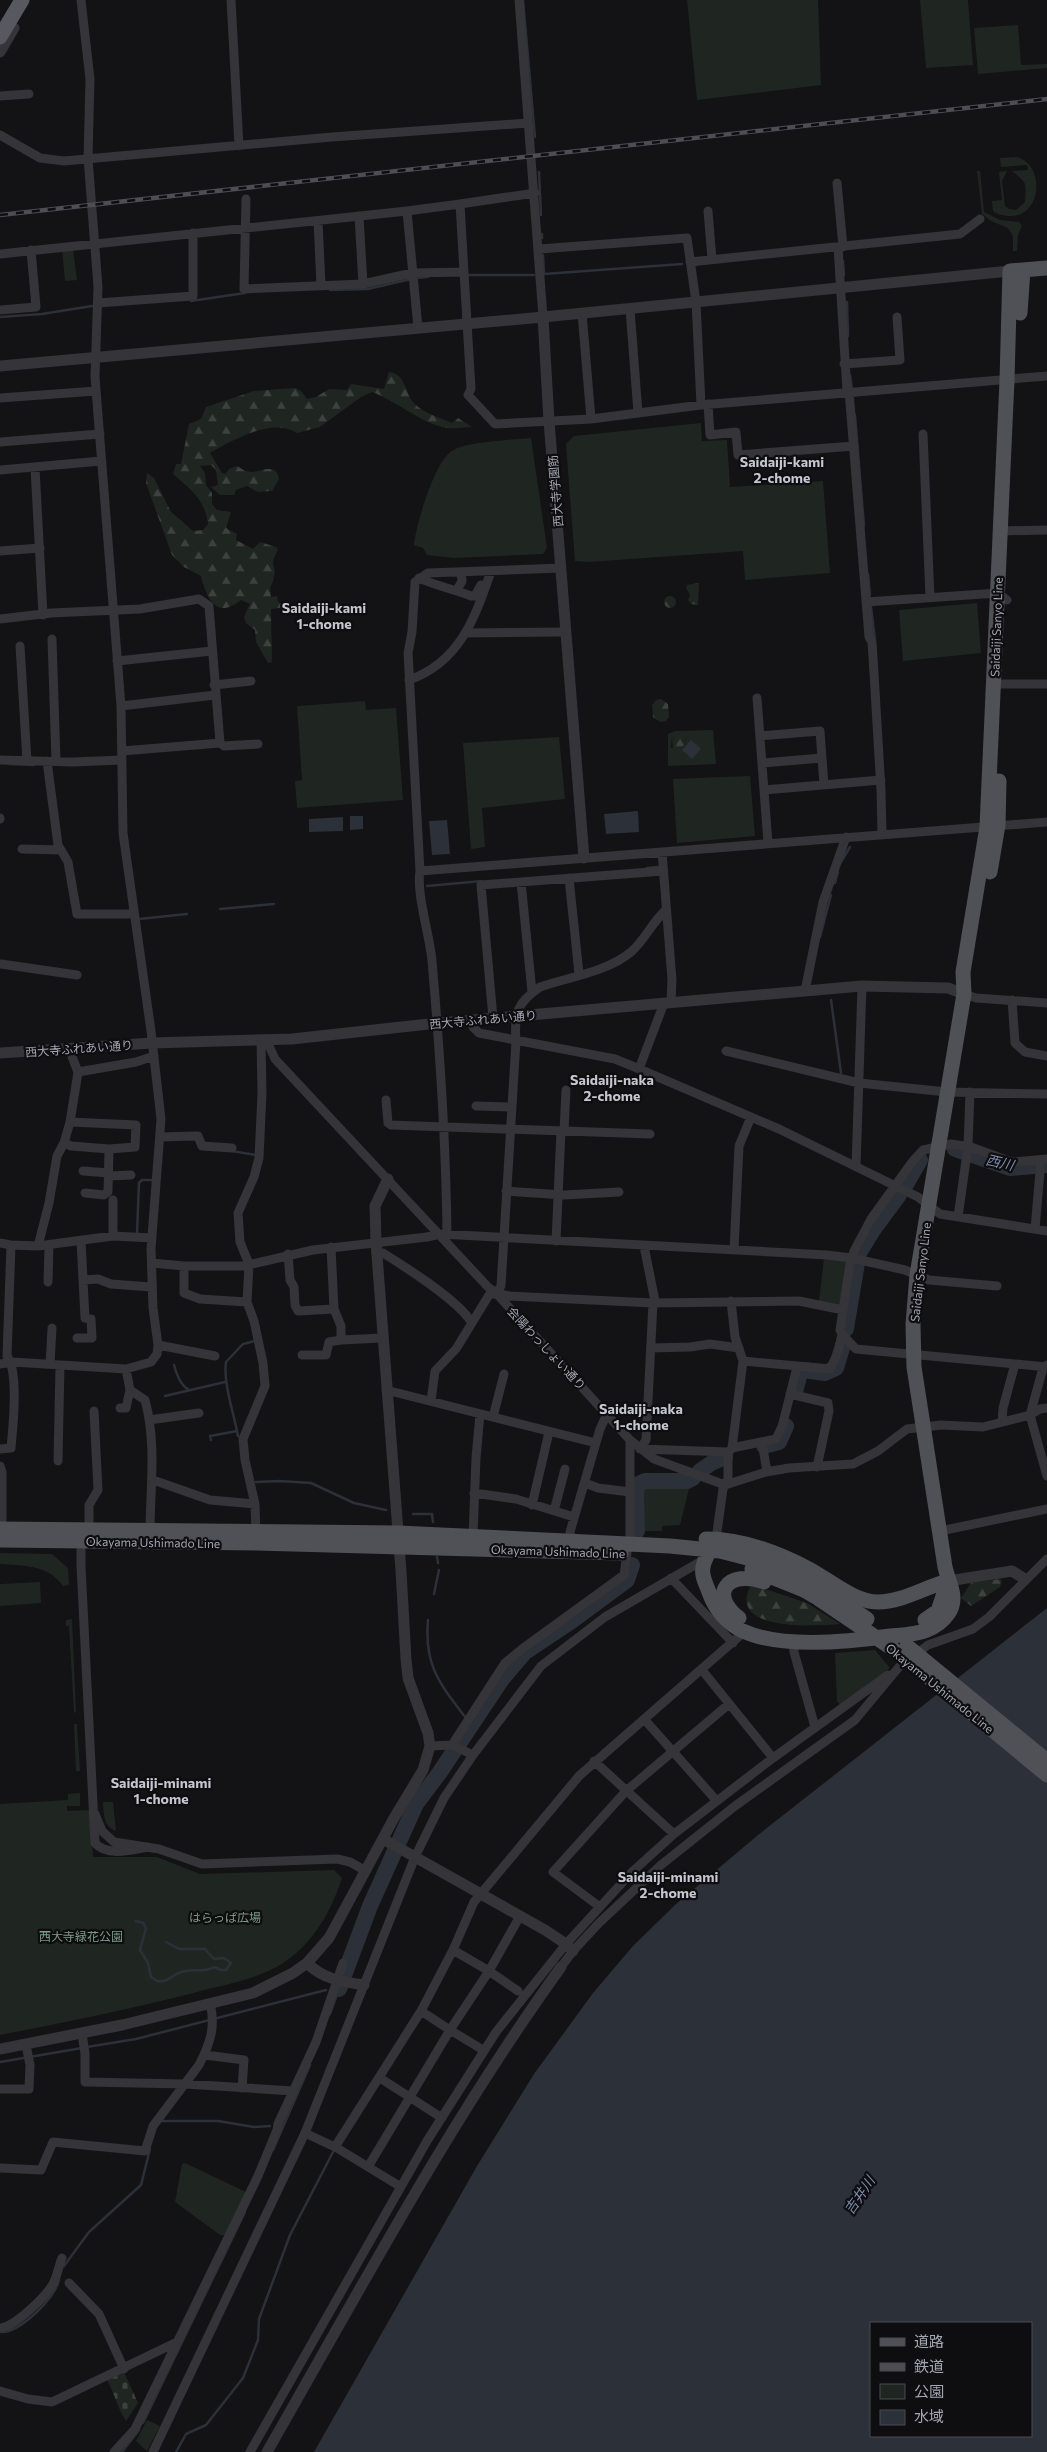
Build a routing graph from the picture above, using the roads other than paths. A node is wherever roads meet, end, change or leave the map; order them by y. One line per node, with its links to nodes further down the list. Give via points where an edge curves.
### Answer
1 (11, 0): 7 (highway)
2 (22, 0): 8 (highway)
3 (30, 0): 9 (street)
4 (81, 0): 15 (street, via 90,79)
5 (231, 0): 14 (street)
6 (519, 0): 12 (street, 西大寺学園筋)
7 (0, 18)
8 (0, 37)
9 (0, 52)
10 (29, 94): 11 (street)
11 (0, 96)
12 (528, 123): 14 (street); 17 (street, 西大寺学園筋)
13 (0, 135): 15 (street, via 44,160)
14 (239, 146): 15 (street)
15 (88, 158): 27 (street)
16 (837, 183): 28 (street)
17 (535, 193): 19 (street); 29 (street, 西大寺学園筋)
18 (246, 199): 25 (street)
19 (460, 204): 20 (street); 36 (street)
20 (407, 210): 22 (street); 37 (street)
21 (708, 211): 32 (street)
22 (358, 216): 24 (street); 38 (street)
23 (980, 219): 28 (street, via 960,234)
24 (318, 221): 25 (street); 39 (street)
25 (245, 228): 26 (street); 39 (street, via 244,288)
26 (193, 233): 27 (street); 42 (street, via 193,296)
27 (94, 243): 30 (street); 42 (street)
28 (840, 247): 32 (street); 40 (street)
29 (539, 249): 33 (street, via 687,238); 46 (street, 西大寺学園筋)
30 (31, 250): 31 (street); 44 (street, via 36,307)
31 (0, 254)
32 (712, 259): 33 (street)
33 (690, 262): 41 (street)
34 (1047, 268): 35 (main road)
35 (1017, 271): 40 (street); 54 (main road, Saidaiji Sanyo Line)
36 (464, 275): 37 (street); 48 (street)
37 (413, 277): 38 (street); 49 (street)
38 (363, 284): 39 (street)
39 (321, 286)
40 (841, 289): 41 (street); 51 (street)
41 (696, 302): 43 (street); 58 (street)
42 (98, 303): 50 (street)
43 (630, 309): 45 (street); 59 (street)
44 (0, 310)
45 (582, 313): 46 (street); 60 (street)
46 (544, 317): 48 (street); 61 (street, 西大寺学園筋)
47 (897, 317): 51 (street, via 900,360)
48 (467, 323): 49 (street); 61 (street, via 471,390 468,395 495,424)
49 (418, 328): 50 (street)
50 (96, 358): 52 (street); 55 (street)
51 (844, 364): 56 (street)
52 (0, 366)
53 (1047, 376): 54 (street)
54 (1012, 379): 56 (street); 70 (main road, Saidaiji Sanyo Line)
55 (96, 391): 57 (street); 62 (street)
56 (848, 391): 58 (street); 65 (street)
57 (0, 398)
58 (705, 404): 59 (street); 65 (street, via 710,435 736,432 738,455)
59 (638, 413): 60 (street)
60 (591, 419): 61 (street)
61 (549, 421): 73 (street, 西大寺学園筋)
62 (100, 434): 64 (street); 66 (street)
63 (923, 434): 78 (street)
64 (0, 442)
65 (854, 446): 80 (street)
66 (101, 461): 67 (street); 81 (street)
67 (35, 468): 68 (street); 71 (street)
68 (0, 470)
69 (1047, 530): 70 (street)
70 (1005, 531): 79 (main road, Saidaiji Sanyo Line)
71 (40, 548): 72 (street); 82 (street)
72 (0, 551)
73 (561, 568): 74 (street); 84 (street, 西大寺学園筋)
74 (488, 571): 75 (street); 77 (street, via 475,596); 85 (street)
75 (461, 572): 76 (street, via 428,573); 77 (street, via 462,581)
76 (419, 578): 77 (street); 90 (street, via 413,586)
77 (457, 590)
78 (930, 597): 79 (street); 80 (street)
79 (1002, 597): 92 (main road, Saidaiji Sanyo Line)
80 (866, 602): 108 (street, via 872,642)
81 (112, 612): 82 (street, via 51,613); 88 (street, via 199,599 209,606); 89 (street)
82 (43, 616): 83 (street)
83 (0, 619)
84 (566, 632): 85 (street); 119 (street, 西大寺学園筋)
85 (466, 633): 90 (street, via 448,657)
86 (52, 638): 106 (street)
87 (20, 646): 104 (street)
88 (212, 651): 89 (street); 94 (street)
89 (117, 661): 97 (street)
90 (409, 680): 120 (street)
91 (251, 681): 94 (street)
92 (998, 684): 93 (street); 112 (main road, Saidaiji Sanyo Line)
93 (1047, 684)
94 (214, 685): 95 (street)
95 (216, 695): 97 (street); 99 (street)
96 (757, 698): 98 (street)
97 (121, 706): 101 (street)
98 (760, 736): 102 (street, via 820,731); 107 (street)
99 (220, 743): 100 (street, via 224,746); 101 (street)
100 (258, 744)
101 (122, 755): 106 (street); 125 (street, via 123,832)
102 (822, 758): 107 (street); 109 (street)
103 (0, 760): 104 (street)
104 (27, 761): 105 (street)
105 (47, 761): 106 (street); 117 (street, via 58,845)
106 (56, 761)
107 (763, 763): 110 (street)
108 (881, 780): 109 (street); 113 (street)
109 (824, 785): 110 (street)
110 (764, 790): 115 (street)
111 (1047, 822): 112 (street)
112 (992, 826): 113 (street); 132 (main road, Saidaiji Sanyo Line, via 973,974)
113 (882, 834): 114 (street)
114 (846, 837): 115 (street); 130 (street, via 823,902)
115 (768, 842): 118 (street)
116 (22, 849): 117 (street)
117 (62, 850): 125 (street, via 68,862 76,914)
118 (662, 852): 119 (street); 121 (street)
119 (584, 858): 120 (street)
120 (420, 871): 139 (street)
121 (663, 871): 122 (street); 124 (street)
122 (570, 878): 123 (street); 127 (street)
123 (521, 882): 131 (street); 137 (street, via 481,885)
124 (666, 910): 127 (street, via 642,942 629,953); 134 (street, via 672,980)
125 (133, 914): 142 (street)
126 (1, 964): 128 (street)
127 (579, 974): 131 (street)
128 (77, 975)
129 (862, 986): 130 (street, 西大寺ふれあい通り); 132 (street, 西大寺ふれあい通り, via 948,988); 150 (street)
130 (806, 991): 134 (street, 西大寺ふれあい通り)
131 (532, 992): 136 (street)
132 (964, 994): 133 (street); 152 (main road, Saidaiji Sanyo Line)
133 (1012, 1000): 135 (street); 147 (street, via 1015,1042 1025,1052)
134 (667, 1002): 136 (street, 西大寺ふれあい通り); 148 (street)
135 (1047, 1003)
136 (514, 1017): 137 (street, 西大寺ふれあい通り); 141 (street)
137 (493, 1018): 138 (street, 西大寺ふれあい通り)
138 (472, 1020): 139 (street, 西大寺ふれあい通り); 141 (street, via 473,1027 479,1032)
139 (438, 1023): 140 (street, 西大寺ふれあい通り); 160 (street)
140 (263, 1040): 142 (street, 西大寺ふれあい通り); 175 (street, 会陽わっしょい通り, via 275,1059); 203 (street, via 259,1158 238,1214 240,1242)
141 (516, 1041): 148 (street, via 615,1059); 157 (street)
142 (152, 1043): 143 (street, 西大寺ふれあい通り); 146 (street)
143 (68, 1049): 145 (street, 西大寺ふれあい通り); 149 (street)
144 (726, 1051): 150 (street)
145 (0, 1053)
146 (154, 1056): 149 (street); 164 (street)
147 (1047, 1056)
148 (639, 1068): 158 (street)
149 (78, 1072): 159 (street)
150 (859, 1083): 152 (street); 171 (street)
151 (566, 1090): 162 (street)
152 (947, 1092): 153 (street); 166 (main road, Saidaiji Sanyo Line)
153 (970, 1092): 154 (street); 169 (street)
154 (1047, 1094)
155 (386, 1100): 160 (street, via 388,1123 391,1125)
156 (476, 1106): 157 (street)
157 (512, 1107): 161 (street)
158 (752, 1117): 171 (street); 199 (street, via 739,1146)
159 (70, 1122): 165 (street); 167 (street, via 136,1125 135,1147)
160 (443, 1126): 161 (street); 186 (street)
161 (510, 1129): 162 (street); 177 (street)
162 (562, 1131): 163 (street); 180 (street)
163 (650, 1134)
164 (160, 1137): 168 (street, via 198,1136 202,1146); 188 (street)
165 (64, 1143): 167 (street); 194 (street, via 57,1156)
166 (938, 1145): 169 (street, via 951,1144); 176 (street, via 918,1154); 182 (main road, Saidaiji Sanyo Line)
167 (109, 1148): 173 (street)
168 (232, 1148)
169 (967, 1150): 170 (street, via 1012,1162); 183 (street)
170 (1043, 1162): 184 (street)
171 (856, 1167): 176 (street)
172 (83, 1171): 173 (street)
173 (109, 1174): 174 (street); 179 (street, via 108,1192 104,1195)
174 (130, 1175)
175 (388, 1179): 186 (street, 会陽わっしょい通り); 198 (street, via 375,1206)
176 (895, 1187): 182 (street); 201 (street, via 868,1224)
177 (506, 1191): 180 (street); 189 (street)
178 (619, 1192): 180 (street)
179 (85, 1193)
180 (558, 1194): 191 (street)
181 (113, 1200): 187 (street)
182 (928, 1205): 183 (street, via 940,1214); 205 (main road, Saidaiji Sanyo Line)
183 (958, 1217): 184 (street)
184 (1035, 1229): 185 (street)
185 (1047, 1231)
186 (443, 1234): 189 (street); 198 (street); 210 (street, 会陽わっしょい通り)
187 (113, 1236): 188 (street); 190 (street)
188 (152, 1238): 202 (street)
189 (503, 1239): 191 (street); 210 (street, via 501,1286)
190 (81, 1240): 195 (street); 206 (street)
191 (556, 1241): 196 (street)
192 (0, 1243): 193 (street)
193 (11, 1245): 194 (street); 228 (street, via 6,1356)
194 (38, 1246): 195 (street)
195 (49, 1246): 207 (street)
196 (644, 1246): 199 (street); 213 (street, via 655,1292)
197 (331, 1248): 198 (street); 200 (street); 214 (street)
198 (376, 1248): 216 (street, via 420,1277 465,1312); 220 (street)
199 (734, 1250): 201 (street)
200 (288, 1254): 203 (street); 214 (street, via 290,1280 298,1311)
201 (851, 1258): 205 (street); 215 (street)
202 (152, 1263): 204 (street); 209 (street)
203 (249, 1264): 204 (street); 212 (street)
204 (184, 1266): 212 (street, via 184,1293 200,1299)
205 (917, 1275): 208 (street, via 939,1281); 227 (main road, Saidaiji Sanyo Line)
206 (83, 1280): 209 (street, via 98,1279 111,1284); 219 (street, via 85,1318 91,1319 92,1338)
207 (48, 1282)
208 (998, 1286)
209 (152, 1287): 222 (street)
210 (496, 1293): 213 (street); 216 (street, via 489,1295); 247 (street, 会陽わっしょい通り)
211 (731, 1301): 213 (street); 215 (street, via 799,1301); 224 (street)
212 (247, 1302): 271 (street, via 266,1386 243,1439)
213 (653, 1303): 223 (street)
214 (334, 1309): 221 (street, via 341,1326)
215 (843, 1310): 218 (street)
216 (472, 1322): 241 (street, via 456,1349 435,1371)
217 (52, 1328): 231 (street)
218 (842, 1334): 227 (street, via 856,1349); 234 (street, via 830,1369)
219 (77, 1338)
220 (382, 1338): 221 (street); 239 (street)
221 (341, 1340): 225 (street, via 329,1342 326,1354)
222 (158, 1345): 226 (street); 236 (street, via 157,1354 151,1362)
223 (651, 1348): 224 (street, via 717,1344); 258 (street, via 646,1440)
224 (739, 1348): 229 (street)
225 (302, 1355)
226 (215, 1356)
227 (913, 1356): 232 (street); 252 (main road, Saidaiji Sanyo Line)
228 (12, 1362): 230 (street); 231 (street); 257 (street, via 11,1448)
229 (743, 1362): 234 (street); 259 (street)
230 (0, 1364)
231 (50, 1364): 233 (street)
232 (1014, 1364): 235 (street); 251 (street)
233 (60, 1365): 236 (street); 260 (street)
234 (797, 1367): 240 (street)
235 (1046, 1367): 248 (street)
236 (126, 1369): 238 (street)
237 (504, 1374): 249 (street)
238 (130, 1390): 242 (street); 250 (street, via 145,1400)
239 (386, 1390): 241 (street); 282 (street)
240 (790, 1394): 255 (street, via 778,1437); 262 (street, via 828,1403)
241 (432, 1401): 246 (street)
242 (126, 1408)
243 (1047, 1408): 248 (street)
244 (94, 1411): 278 (street, via 98,1490 89,1505)
245 (198, 1413): 250 (street)
246 (480, 1414): 249 (street); 270 (street)
247 (607, 1414): 254 (street, 会陽わっしょい通り); 256 (street)
248 (1030, 1415): 251 (street); 265 (street)
249 (493, 1417): 253 (street)
250 (149, 1420): 266 (street)
251 (1002, 1422): 252 (street, via 972,1428)
252 (924, 1427): 262 (street, via 908,1430 853,1464); 276 (main road, Saidaiji Sanyo Line)
253 (549, 1432): 256 (street); 272 (street)
254 (630, 1440): 258 (street, 会陽わっしょい通り); 269 (street)
255 (762, 1442): 259 (street); 264 (street)
256 (596, 1444): 267 (street)
257 (0, 1449)
258 (640, 1449): 259 (street); 268 (street, 会陽わっしょい通り, via 654,1459)
259 (730, 1450): 268 (street)
260 (58, 1461)
261 (0, 1466): 277 (street)
262 (817, 1467): 264 (street)
263 (565, 1469): 274 (street)
264 (767, 1472): 268 (street)
265 (1047, 1476)
266 (153, 1480): 271 (street, via 210,1500); 279 (street)
267 (585, 1483): 269 (street); 275 (street)
268 (725, 1484): 286 (street)
269 (630, 1492): 285 (street)
270 (474, 1493): 272 (street); 280 (street)
271 (255, 1504): 281 (street)
272 (532, 1505): 274 (street)
273 (1047, 1509): 276 (street)
274 (554, 1511): 275 (street)
275 (574, 1517): 283 (street)
276 (940, 1531): 290 (main road, Saidaiji Sanyo Line)
277 (1, 1533): 278 (main road, Okayama Ushimado Line)
278 (85, 1536): 279 (main road, Okayama Ushimado Line); 311 (street)
279 (150, 1536): 281 (main road, Okayama Ushimado Line)
280 (473, 1536): 282 (main road, Okayama Ushimado Line); 284 (main road, Okayama Ushimado Line)
281 (256, 1537): 282 (main road, Okayama Ushimado Line)
282 (399, 1540): 284 (main road, Okayama Ushimado Line); 301 (street, via 408,1678)
283 (571, 1540): 284 (main road, Okayama Ushimado Line); 285 (main road, Okayama Ushimado Line)
284 (541, 1545): 285 (main road, Okayama Ushimado Line)
285 (629, 1545): 286 (main road, Okayama Ushimado Line); 286 (main road); 302 (street, via 624,1576 505,1663)
286 (711, 1549): 288 (street); 290 (main road, via 757,1548 808,1568 868,1601 901,1598); 291 (main road, Okayama Ushimado Line); 292 (main road, Okayama Ushimado Line, via 782,1569); 293 (main road, Saidaiji Sanyo Line, via 703,1566 703,1576 712,1600 725,1618)
287 (1047, 1559): 289 (street)
288 (671, 1578): 295 (street); 304 (street, via 605,1616 541,1666)
289 (1025, 1579): 290 (street, via 1012,1571); 296 (street, via 973,1629 928,1645)
290 (948, 1581): 291 (main road, Saidaiji Sanyo Line, via 938,1611 928,1618 914,1624 864,1632 813,1634 763,1629 744,1622 731,1612 724,1600 724,1589 731,1580 739,1577 753,1578 781,1588); 294 (main road, Saidaiji Sanyo Line, via 954,1594 949,1613 929,1629 859,1640)
291 (804, 1590): 292 (main road, Okayama Ushimado Line)
292 (823, 1596): 307 (main road, Okayama Ushimado Line, bridge, via 908,1647); 308 (main road, Okayama Ushimado Line, bridge, via 899,1653)
293 (744, 1632): 294 (main road, Saidaiji Sanyo Line); 295 (street)
294 (794, 1642): 300 (street, via 794,1652)
295 (733, 1643): 297 (street)
296 (899, 1667): 300 (street); 322 (street, via 855,1720 734,1806 661,1865)
297 (702, 1670): 298 (street); 299 (street)
298 (729, 1704): 303 (street); 305 (street)
299 (644, 1719): 303 (street); 306 (street)
300 (816, 1727): 305 (street)
301 (430, 1746): 302 (street); 314 (street, via 423,1770)
302 (455, 1746): 304 (street)
303 (671, 1750): 309 (street); 310 (street)
304 (473, 1755): 317 (street, via 444,1798)
305 (773, 1758): 310 (street)
306 (594, 1761): 309 (street); 319 (street, via 541,1819)
307 (1047, 1761)
308 (1047, 1775)
309 (626, 1790): 313 (street); 320 (street, via 553,1872)
310 (716, 1800): 313 (street)
311 (93, 1809): 312 (street); 315 (street)
312 (98, 1825): 315 (street); 316 (street, via 114,1842)
313 (674, 1834): 320 (street)
314 (386, 1841): 317 (street); 318 (street)
315 (95, 1842): 316 (street, via 107,1851)
316 (148, 1847): 318 (street, via 202,1864 337,1859)
317 (415, 1856): 319 (street); 329 (street)
318 (366, 1871): 324 (street, via 329,1938)
319 (482, 1893): 321 (street); 323 (street, via 474,1902)
320 (600, 1907): 322 (street)
321 (520, 1916): 322 (street); 327 (street)
322 (570, 1947): 326 (street); 336 (street)
323 (453, 1950): 327 (street); 331 (street)
324 (307, 1963): 328 (street, via 317,1973); 332 (street, via 266,1988)
325 (343, 1963): 328 (street)
326 (562, 1967): 360 (street, via 498,2058 417,2189)
327 (488, 1971): 330 (street); 333 (street)
328 (342, 1982): 329 (street); 343 (street)
329 (364, 1985): 346 (street)
330 (518, 1991)
331 (421, 2011): 333 (street); 339 (street)
332 (212, 2012): 334 (street); 338 (street, via 212,2036)
333 (450, 2030): 336 (street); 344 (street)
334 (84, 2043): 337 (street); 340 (street, via 85,2082)
335 (0, 2049): 337 (street)
336 (483, 2050): 345 (street)
337 (28, 2054): 342 (street, via 29,2089)
338 (204, 2055): 340 (street); 341 (street, via 244,2060)
339 (380, 2078): 344 (street); 347 (street)
340 (184, 2084): 341 (street); 349 (street, via 153,2126 145,2151 53,2142 41,2170)
341 (242, 2088): 343 (street)
342 (0, 2089)
343 (294, 2091): 354 (street, via 258,2176)
344 (409, 2098): 345 (street); 348 (street)
345 (442, 2118): 350 (street)
346 (305, 2133): 347 (street); 358 (street)
347 (335, 2147): 348 (street)
348 (368, 2167): 350 (street)
349 (0, 2168)
350 (402, 2187): 359 (street)
351 (62, 2258): 353 (street, via 52,2287 7,2328)
352 (69, 2284): 355 (street, via 99,2314)
353 (0, 2328)
354 (176, 2343): 355 (street); 357 (street, via 135,2429)
355 (124, 2368): 356 (street, via 52,2402)
356 (0, 2392)
357 (114, 2452)
358 (153, 2452)
359 (250, 2452)
360 (266, 2452)

